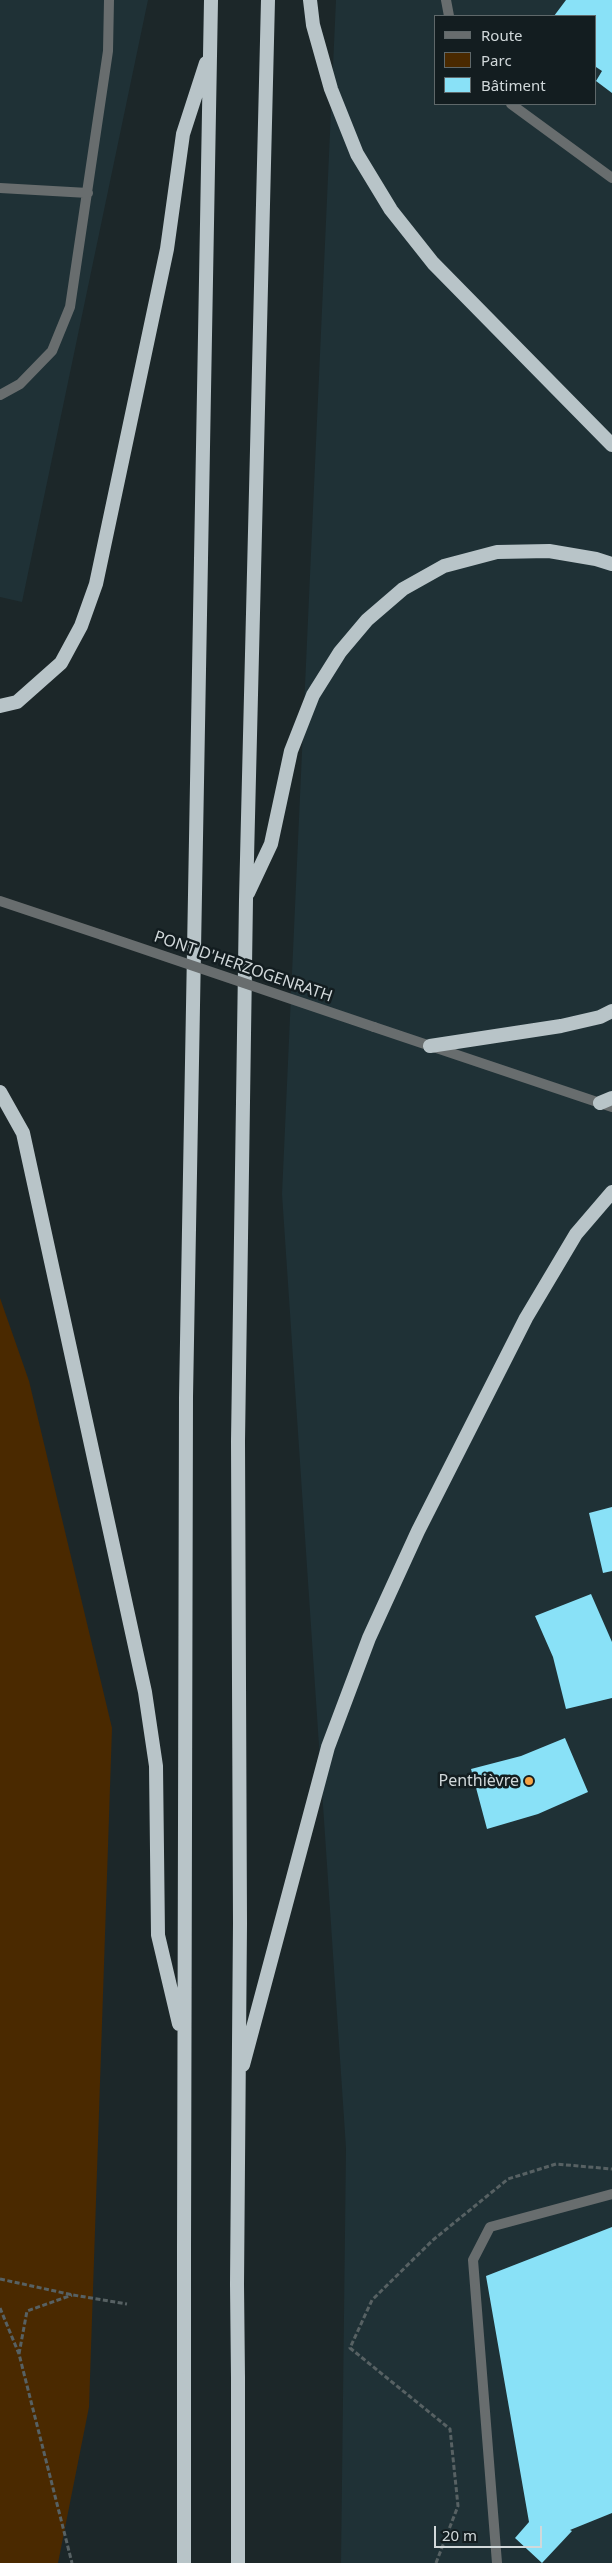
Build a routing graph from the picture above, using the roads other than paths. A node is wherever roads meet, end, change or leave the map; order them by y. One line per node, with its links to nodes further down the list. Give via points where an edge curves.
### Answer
1 (109, 0): 11 (street, via 108,50)
2 (211, 0): 7 (highway)
3 (268, 0): 16 (highway)
4 (310, 0): 13 (highway, via 313,25 331,88 357,154 391,210 433,263)
5 (446, 0): 6 (street)
6 (450, 15)
7 (210, 51): 15 (highway, via 183,134 167,249 96,584 81,626 61,663 17,702); 23 (highway, via 186,1396)
8 (512, 105): 9 (street)
9 (612, 178)
10 (0, 188): 11 (street)
11 (88, 193): 12 (street, via 70,307 52,351 20,384)
12 (0, 395)
13 (612, 445)
14 (612, 564): 16 (highway, via 549,551 497,552 444,566 403,589 367,620 340,652 313,696 291,751 271,844)
15 (0, 706)
16 (246, 899): 24 (highway, via 238,1440)
17 (0, 901): 19 (street, PONT D'HERZOGENRATH, bridge)
18 (612, 1011): 19 (highway, via 561,1026)
19 (430, 1046): 21 (street, PONT D'HERZOGENRATH)
20 (0, 1092): 23 (highway, via 23,1133 146,1692 156,1766 158,1936)
21 (608, 1103)
22 (612, 1192): 24 (highway, via 576,1234 526,1318 418,1531 369,1638 328,1747)
23 (184, 2047): 26 (highway, bridge)
24 (238, 2085): 27 (highway, bridge)
25 (612, 2194): 28 (street, via 490,2227 473,2260)
26 (184, 2563)
27 (238, 2563)
28 (497, 2563)

